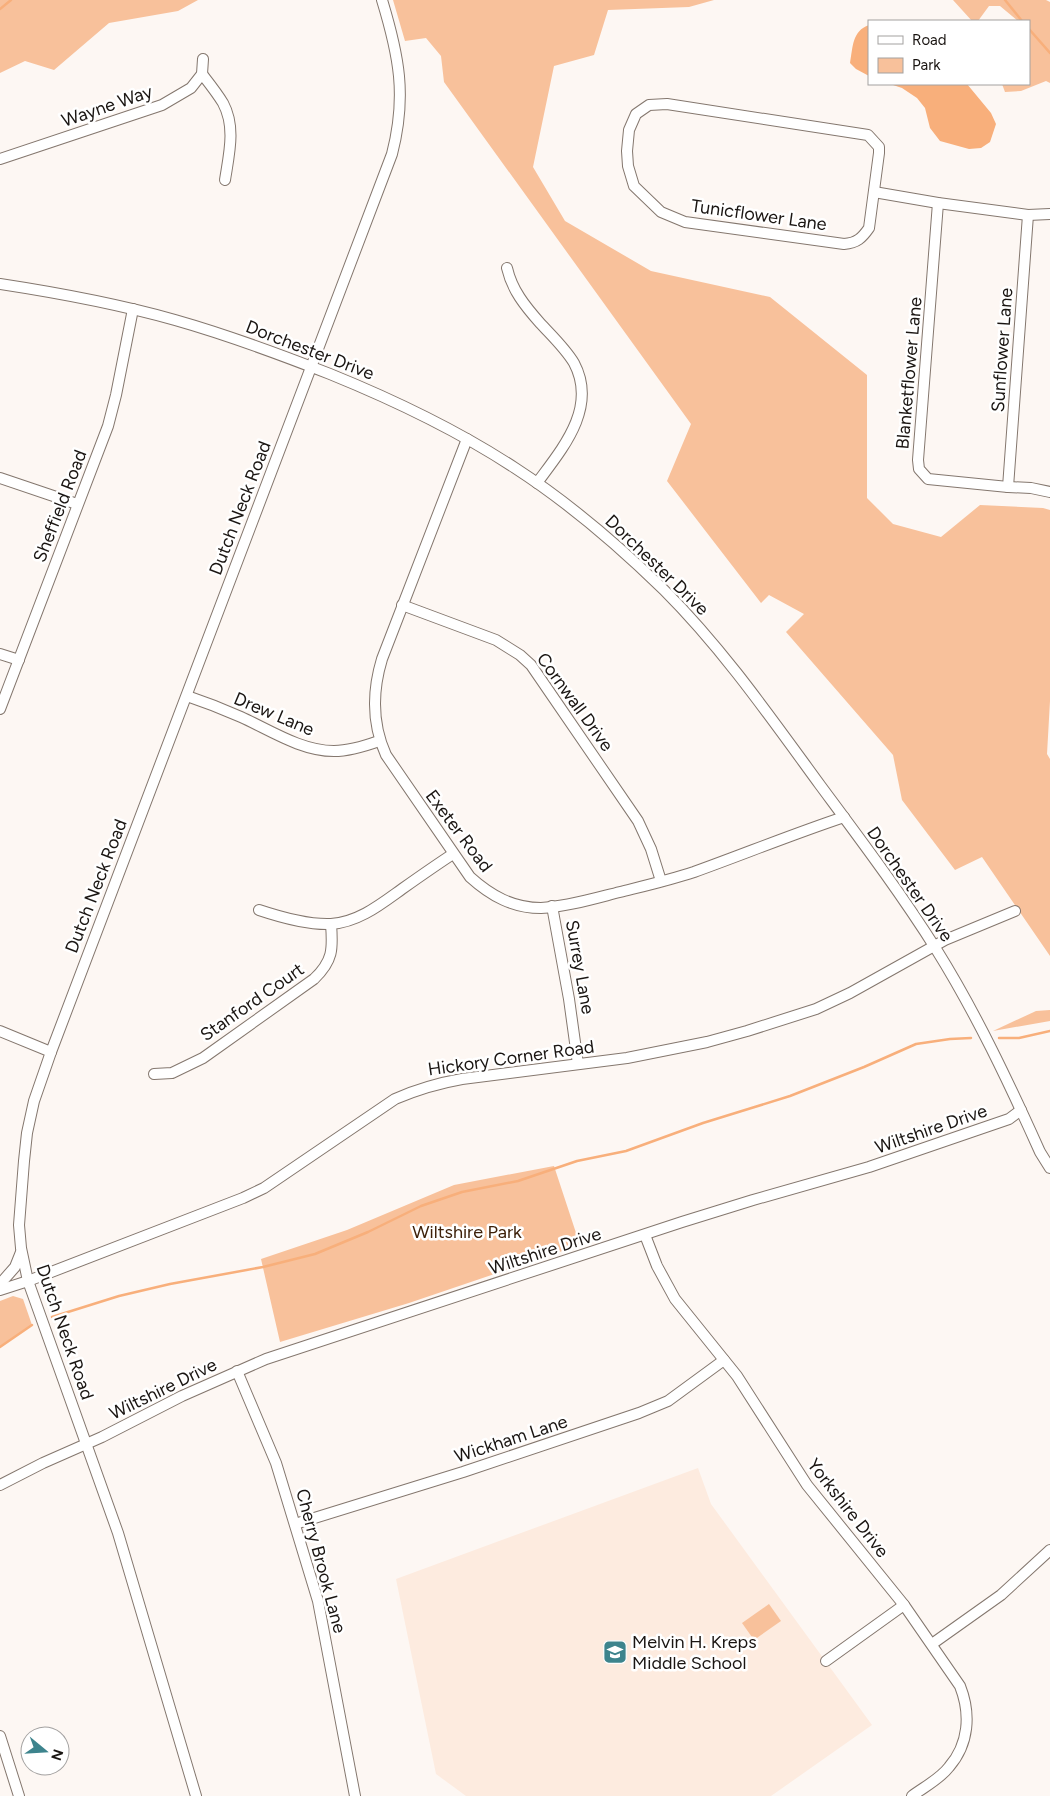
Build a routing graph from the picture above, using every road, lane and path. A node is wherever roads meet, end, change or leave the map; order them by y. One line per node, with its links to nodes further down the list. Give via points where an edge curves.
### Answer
1 (382, 0): 13 (street, Dutch Neck Road, via 398,63 399,124 386,172)
2 (203, 59): 3 (street)
3 (202, 74): 4 (street, Wayne Way, via 184,93 162,105); 5 (street, via 223,102 230,120)
4 (0, 158)
5 (225, 180)
6 (874, 192): 6 (street, Tunicflower Lane, via 870,228 855,243 685,222 661,212 634,186 628,166 629,130 636,114 649,105 667,104 868,135 879,147); 7 (street)
7 (938, 203): 9 (street); 17 (street, Blanketflower Lane, via 919,469 928,479)
8 (1050, 214): 9 (street)
9 (1028, 215): 17 (street, Sunflower Lane)
10 (507, 268): 16 (street, via 522,303 575,365 582,388 580,411 572,433)
11 (0, 284): 12 (street, Dorchester Drive)
12 (133, 309): 13 (street, Dorchester Drive, via 218,333); 19 (street, Sheffield Road, via 116,396)
13 (311, 366): 14 (street, Dorchester Drive, via 412,410); 23 (street, Dutch Neck Road)
14 (467, 439): 16 (street, Dorchester Drive); 20 (street, Exeter Road)
15 (0, 478): 19 (street)
16 (537, 483): 26 (street, Dorchester Drive, via 617,546 690,616 733,667)
17 (1008, 487): 18 (street, Blanketflower Lane)
18 (1050, 492)
19 (77, 504): 22 (street, Sheffield Road)
20 (402, 605): 25 (street, Exeter Road, via 375,684 374,706); 28 (street, Cornwall Drive, via 496,640 531,665 638,821)
21 (0, 654): 22 (street)
22 (19, 660): 24 (street, Sheffield Road)
23 (187, 696): 25 (street, Drew Lane, via 312,748 345,750); 35 (street, Dutch Neck Road)
24 (0, 709)
25 (379, 741): 27 (street, Exeter Road, via 392,766)
26 (844, 817): 28 (street, Exeter Road, via 692,873); 33 (street, Dorchester Drive)
27 (453, 854): 29 (street, Exeter Road, via 470,877 500,900 529,906); 32 (street, via 370,911)
28 (661, 881): 29 (street, Exeter Road)
29 (552, 906): 36 (street, Surrey Lane, via 570,999)
30 (259, 910): 32 (street, via 280,917)
31 (1015, 911): 33 (street, Hickory Corner Road)
32 (331, 924): 37 (street, Stanford Court, via 332,952 325,968 314,979 202,1058 172,1073)
33 (934, 946): 36 (street, Hickory Corner Road, via 816,1009 747,1032 627,1058); 38 (street, Dorchester Drive, via 968,1004)
34 (0, 1032): 35 (street)
35 (50, 1052): 41 (street, Dutch Neck Road, via 27,1133 19,1225)
36 (578, 1064): 42 (street, Hickory Corner Road, via 439,1083 395,1098 264,1188)
37 (154, 1074)
38 (1021, 1110): 39 (street, Dorchester Drive); 40 (street, Wiltshire Drive, via 1009,1119 894,1159)
39 (1050, 1168)
40 (645, 1235): 45 (street, Yorkshire Drive, via 672,1294); 46 (street, Wiltshire Drive)
41 (21, 1248): 42 (street, Dutch Neck Road); 43 (street, via 16,1267)
42 (28, 1281): 44 (street, Hickory Corner Road); 47 (street, Dutch Neck Road)
43 (0, 1284)
44 (0, 1290)
45 (724, 1360): 49 (street, Wickham Lane, via 668,1401 639,1413); 51 (street, Yorkshire Drive, via 806,1485)
46 (237, 1371): 47 (street, Wiltshire Drive); 49 (street, Cherry Brook Lane, via 276,1463)
47 (87, 1444): 48 (street, Wiltshire Drive); 56 (street, Dutch Neck Road, via 118,1533)
48 (0, 1485)
49 (296, 1524): 57 (street, Cherry Brook Lane, via 318,1601)
50 (1050, 1550): 52 (street, via 1007,1590)
51 (904, 1605): 52 (street, Yorkshire Drive); 53 (street)
52 (932, 1644): 58 (street, Yorkshire Drive, via 960,1686 968,1723 962,1746 950,1767)
53 (826, 1661)
54 (0, 1736): 55 (street)
55 (19, 1796)
56 (196, 1796)
57 (355, 1796)
58 (912, 1796)

